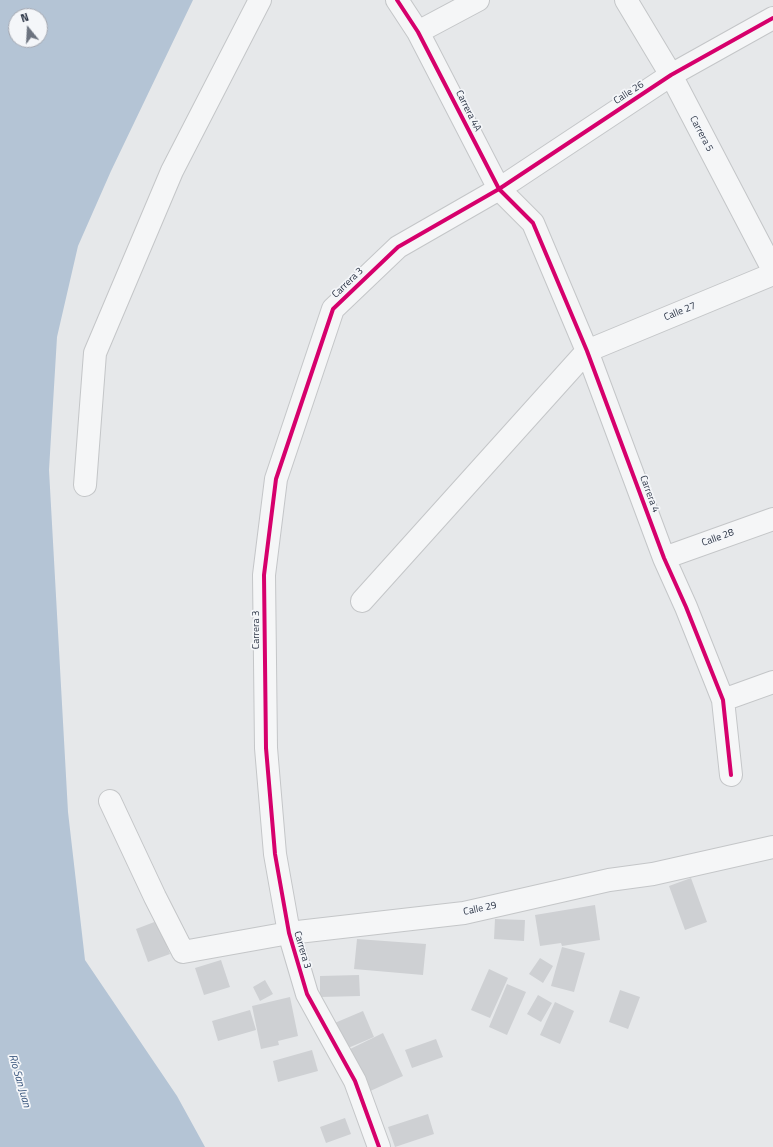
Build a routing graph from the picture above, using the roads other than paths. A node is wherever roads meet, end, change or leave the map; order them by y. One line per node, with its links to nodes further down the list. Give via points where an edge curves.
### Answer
1 (260, 0): 13 (street, via 172,171 95,353)
2 (397, 0): 6 (street, Carrera 4A)
3 (478, 0): 6 (street)
4 (626, 0): 7 (street, Carrera 5)
5 (773, 18): 7 (street, Calle 26)
6 (418, 32): 8 (street, Carrera 4A)
7 (671, 75): 8 (street, Calle 26); 10 (street, Carrera 5)
8 (499, 189): 9 (street, Carrera 4A); 22 (street, Carrera 3, via 398,247 333,309 276,479 264,575 266,748 275,854)
9 (533, 223): 12 (street, Carrera 4)
10 (773, 270)
11 (773, 274): 12 (street, Calle 27)
12 (587, 350): 15 (street, Carrera 4); 16 (street)
13 (85, 485)
14 (773, 518): 15 (street, Calle 28)
15 (664, 558): 18 (street, Carrera 4)
16 (362, 601)
17 (773, 682): 18 (street)
18 (723, 700): 19 (street, Carrera 4)
19 (731, 775)
20 (110, 801): 22 (street, Calle 29, via 184,952)
21 (773, 847): 22 (street, Calle 29, via 464,913)
22 (289, 934): 23 (street, Carrera 3, via 307,994 355,1081)
23 (379, 1147)

